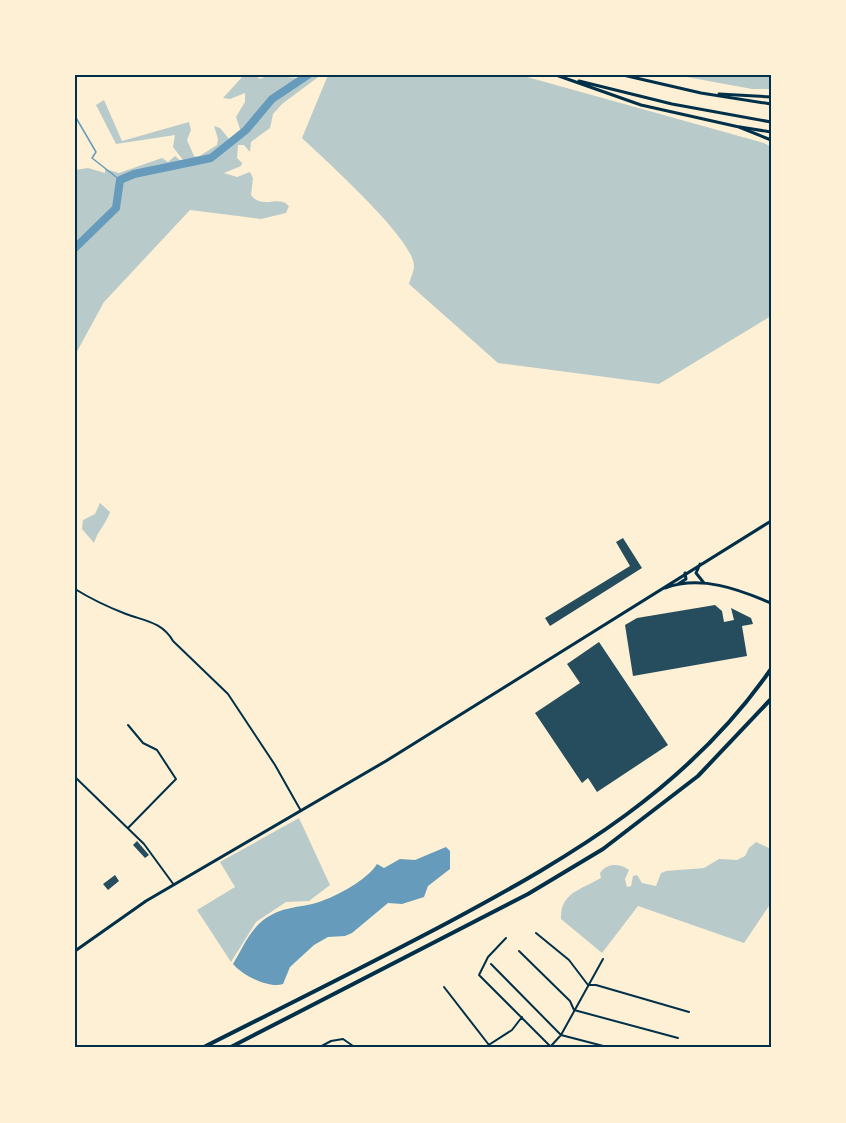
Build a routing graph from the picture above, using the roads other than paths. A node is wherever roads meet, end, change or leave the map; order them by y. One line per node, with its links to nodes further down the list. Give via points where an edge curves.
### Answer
1 (556, 75): 6 (main road, via 672,104); 7 (main road, via 641,105)
2 (623, 75): 3 (main road)
3 (701, 93): 4 (main road); 5 (main road)
4 (771, 97)
5 (771, 104)
6 (771, 122)
7 (739, 127): 8 (main road); 9 (main road)
8 (771, 132)
9 (771, 140)
10 (771, 521): 11 (main road)
11 (701, 562): 12 (main road); 13 (main road, via 696,573)
12 (685, 573): 14 (main road, via 686,579); 16 (main road)
13 (706, 584): 14 (main road); 17 (main road, via 729,587)
14 (677, 585): 16 (main road)
15 (75, 589): 22 (street, via 167,631 228,694)
16 (658, 591): 22 (main road)
17 (771, 603)
18 (771, 669): 40 (highway, via 689,763 645,802 574,852 418,939)
19 (771, 699): 41 (highway, via 698,776 603,849 528,894)
20 (128, 725): 23 (street, via 143,743 158,750 176,779)
21 (75, 777): 23 (street)
22 (301, 811): 24 (main road)
23 (128, 828): 24 (street, via 144,843)
24 (174, 885): 27 (main road)
25 (536, 933): 31 (street, via 568,960)
26 (506, 938): 35 (street, via 488,957 479,975)
27 (75, 951)
28 (519, 951): 33 (street, via 570,1001)
29 (603, 959): 31 (street)
30 (491, 964): 36 (street)
31 (588, 985): 33 (street); 34 (street)
32 (444, 987): 38 (street)
33 (574, 1010): 36 (street); 37 (street)
34 (689, 1012)
35 (522, 1017): 38 (street, via 512,1030); 39 (street)
36 (561, 1035): 39 (street); 45 (street)
37 (678, 1038)
38 (489, 1045): 44 (street)
39 (551, 1047)
40 (202, 1048)
41 (229, 1048)
42 (318, 1048): 43 (street, via 344,1039)
43 (356, 1048)
44 (484, 1048)
45 (611, 1048)

